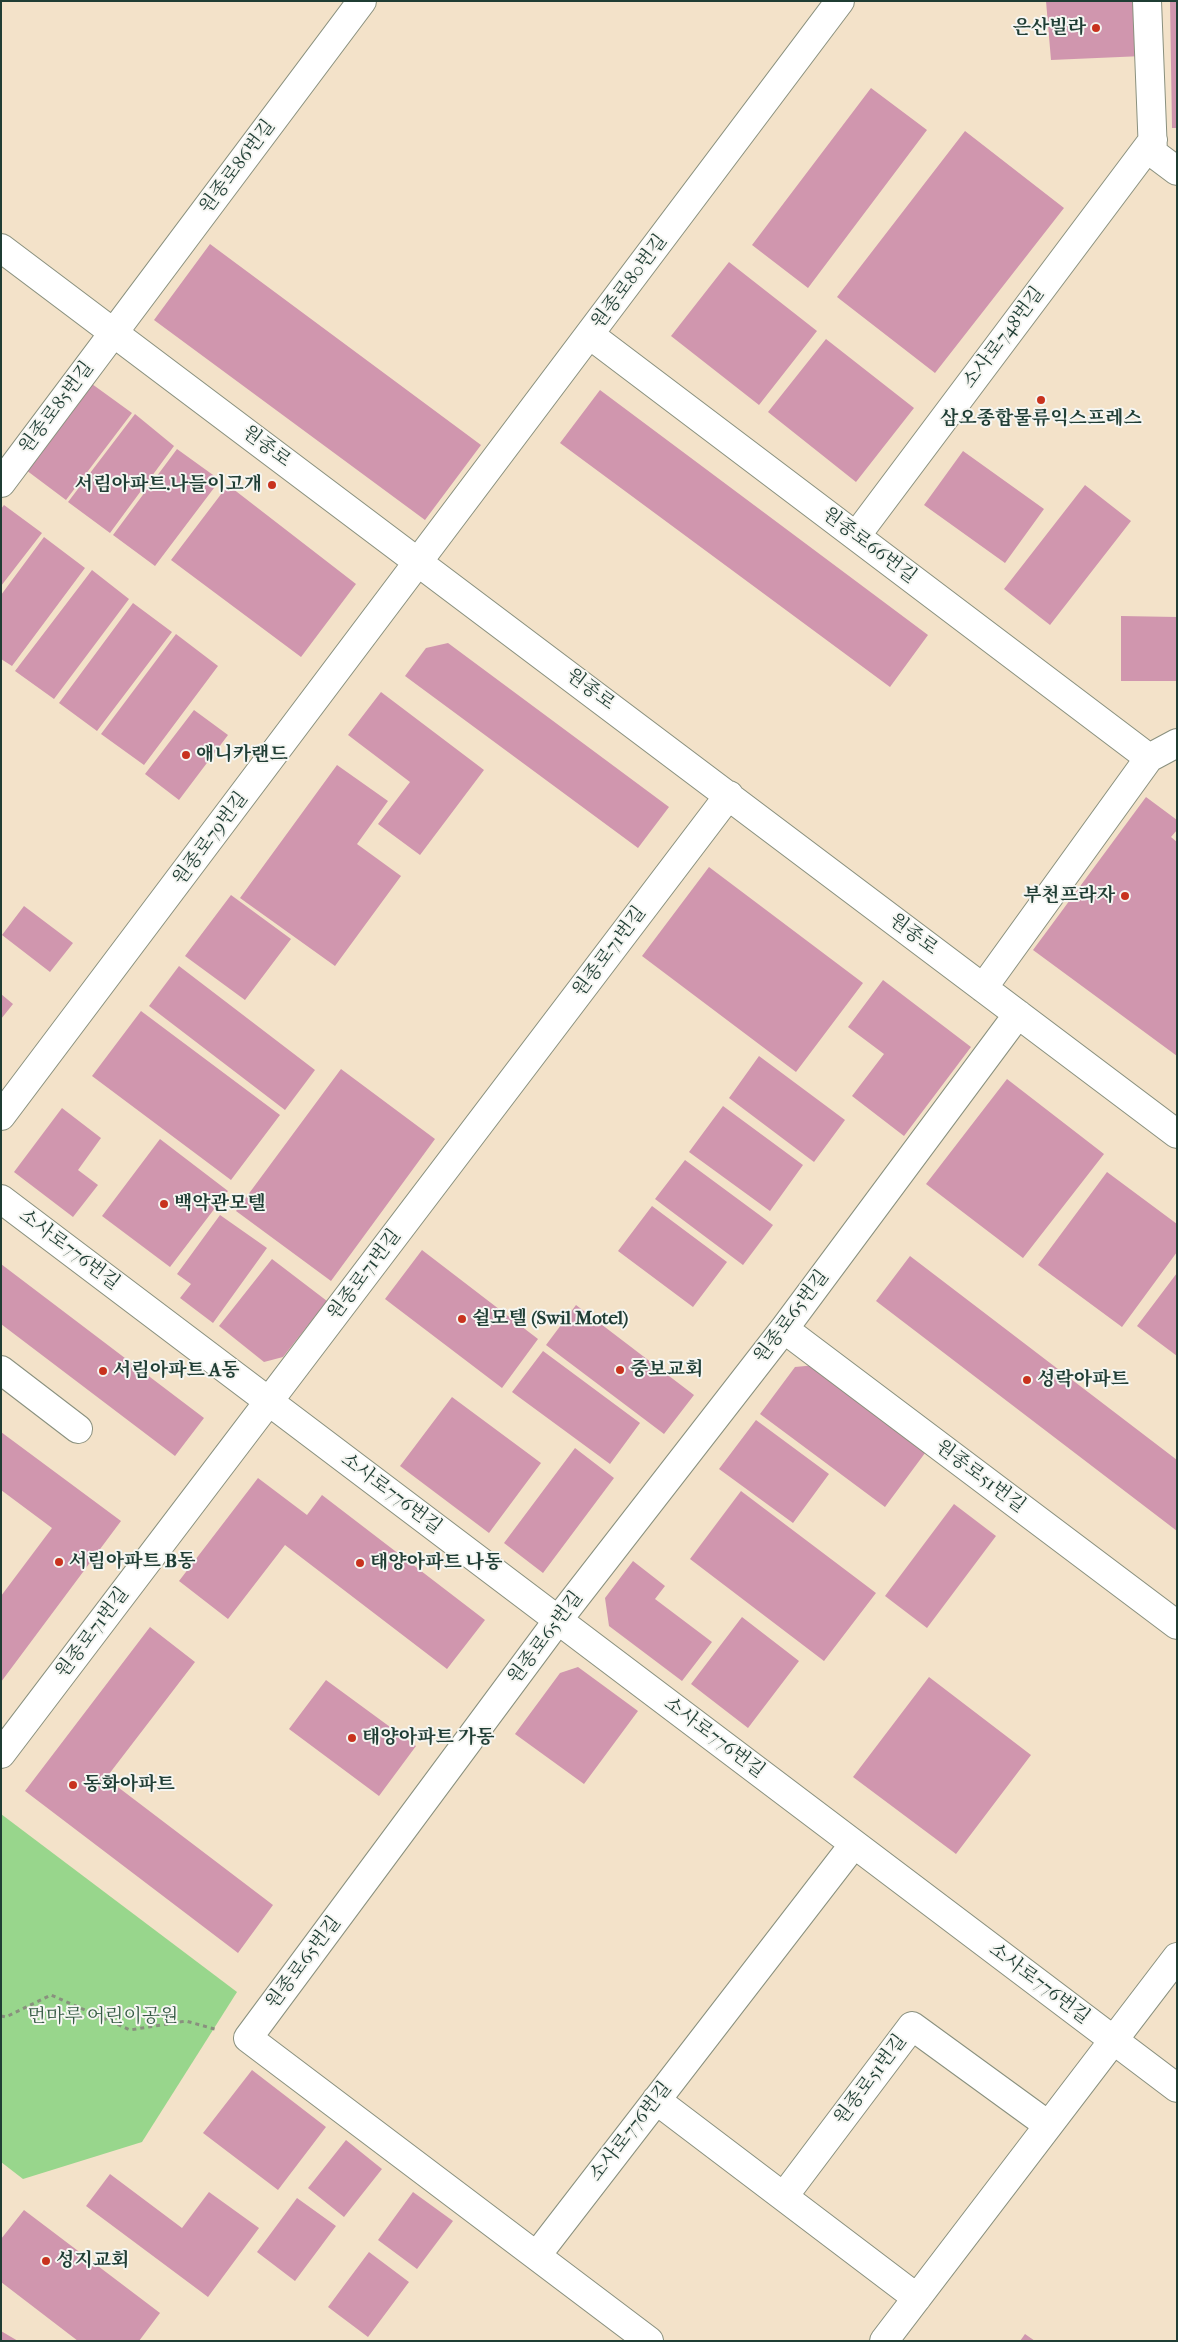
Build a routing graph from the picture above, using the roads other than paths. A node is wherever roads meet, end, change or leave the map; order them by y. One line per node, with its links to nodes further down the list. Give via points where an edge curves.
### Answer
1 (362, 1): 7 (street, 원종로86번길)
2 (840, 1): 8 (street, 원종로80번길)
3 (1147, 1): 4 (street)
4 (1153, 140): 5 (street, via 1153,153); 10 (street, 소사로748번길)
5 (1177, 171)
6 (1, 248): 7 (street, 원종로)
7 (114, 333): 9 (street, 원종로85번길); 11 (street, 원종로)
8 (590, 335): 10 (street, 원종로66번길); 11 (street, 원종로80번길)
9 (1, 483)
10 (856, 536): 13 (street, 원종로66번길)
11 (420, 562): 14 (street, 원종로); 17 (street, 원종로79번길)
12 (1177, 743): 13 (street)
13 (1149, 758): 15 (street)
14 (728, 795): 15 (street, 원종로); 22 (street, 원종로71번길)
15 (984, 988): 16 (street, 원종로)
16 (1018, 1014): 18 (street, 원종로); 20 (street, 원종로65번길)
17 (1, 1116)
18 (1177, 1134)
19 (1, 1198): 22 (street, 소사로776번길)
20 (784, 1329): 24 (street, 원종로65번길); 25 (street, 원종로51번길)
21 (1, 1370): 23 (street)
22 (269, 1402): 24 (street, 소사로776번길); 26 (street, 원종로71번길)
23 (78, 1429)
24 (558, 1620): 27 (street, 소사로776번길); 34 (street, 원종로65번길, via 248,2038)
25 (1177, 1625)
26 (1, 1754)
27 (854, 1844): 29 (street, 소사로776번길); 31 (street, 소사로776번길)
28 (1177, 1957): 29 (street)
29 (1114, 2040): 30 (street, 소사로776번길); 32 (street)
30 (1177, 2088)
31 (656, 2100): 33 (street); 34 (street, 소사로776번길)
32 (1048, 2125): 33 (street, 원종로51번길, via 912,2026); 35 (street)
33 (784, 2196): 35 (street)
34 (537, 2255): 36 (street)
35 (917, 2298): 37 (street)
36 (649, 2341)
37 (884, 2341)

